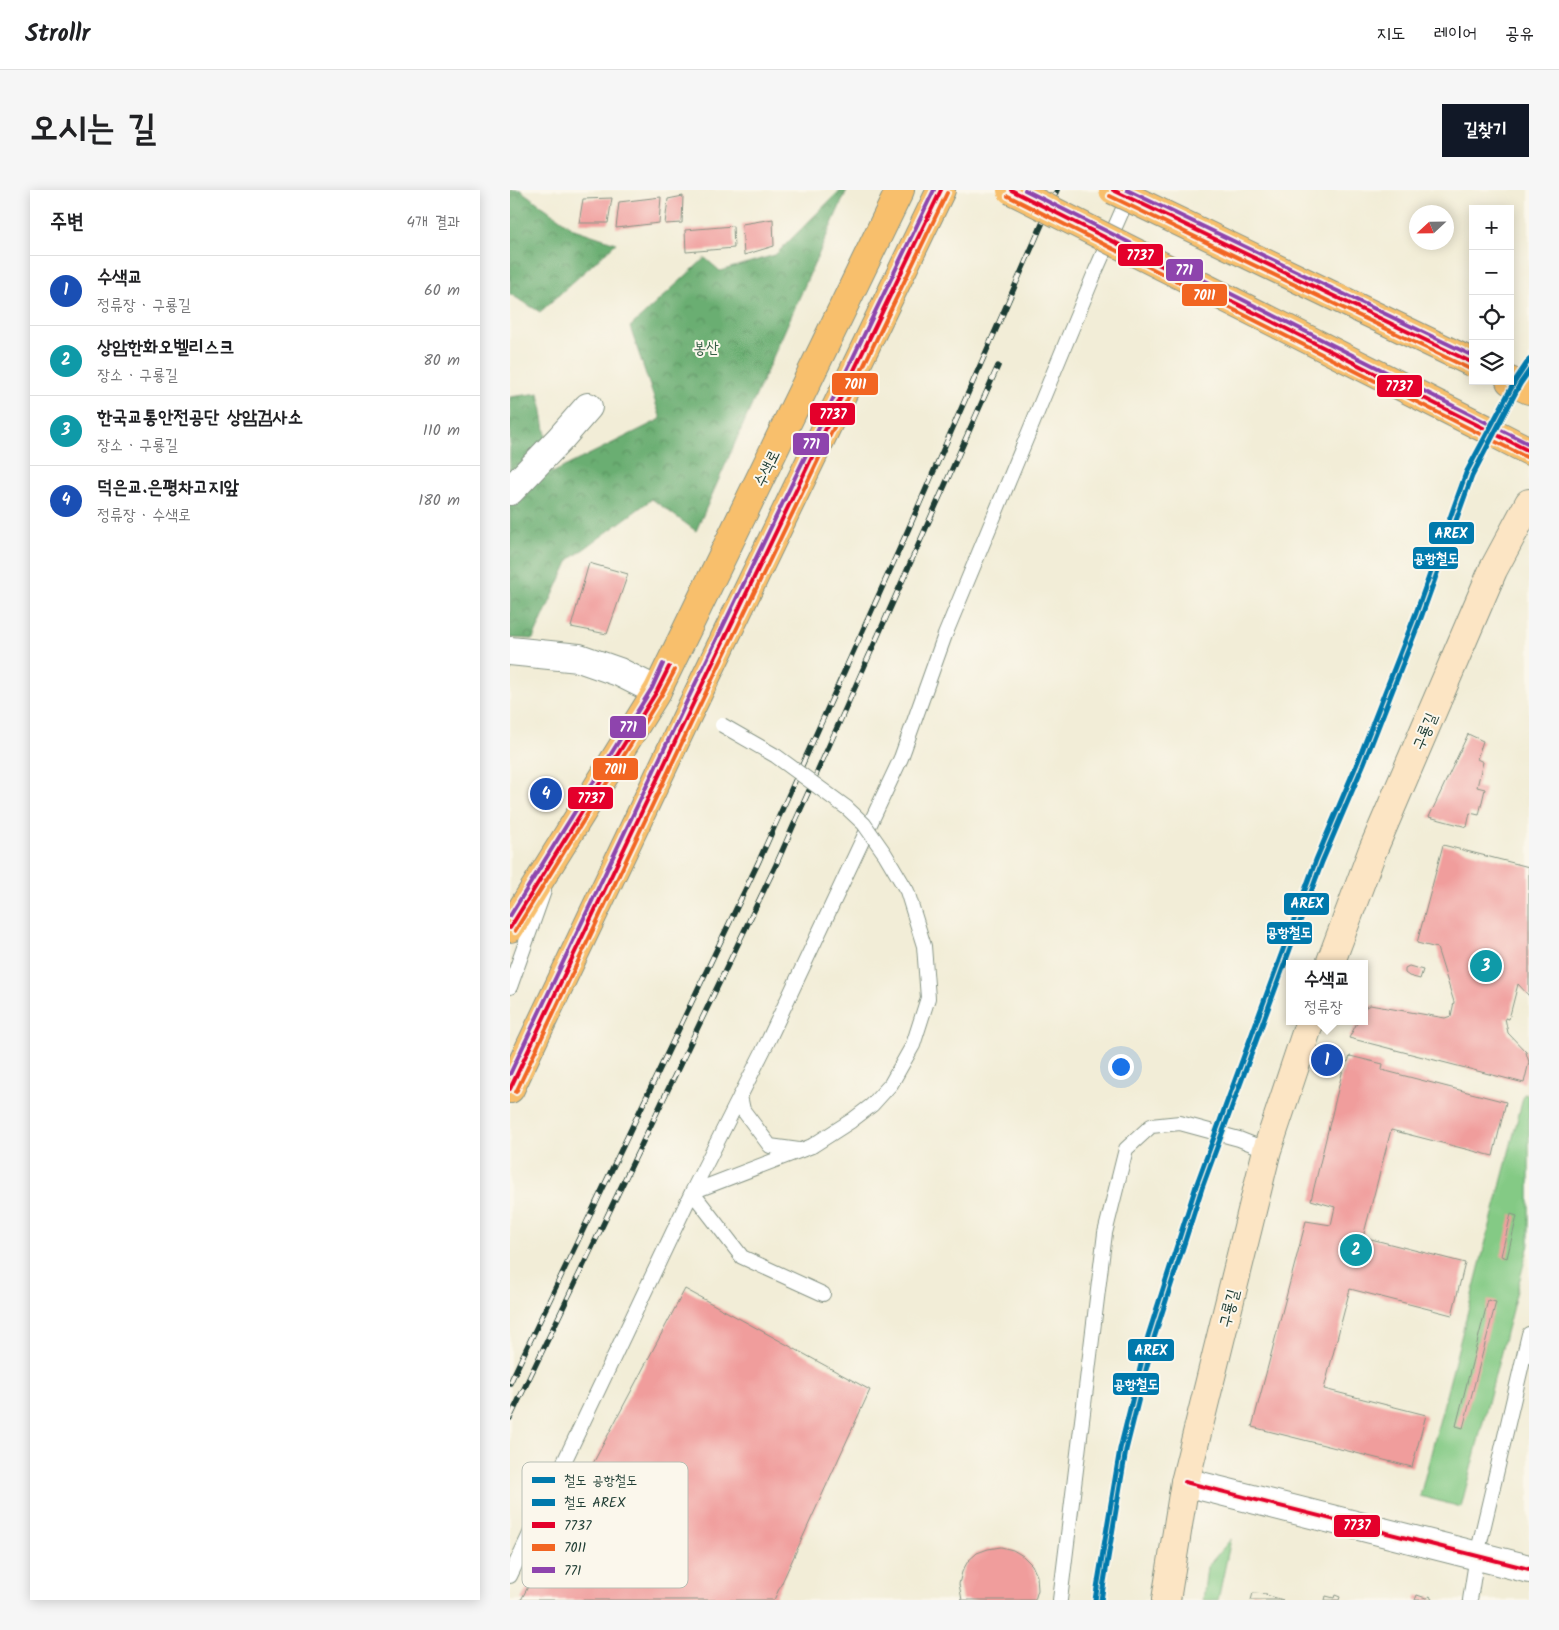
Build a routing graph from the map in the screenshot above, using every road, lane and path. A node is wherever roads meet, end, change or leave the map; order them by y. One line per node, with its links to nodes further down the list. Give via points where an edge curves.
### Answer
1 (900, 190): 12 (main road, 수색로)
2 (941, 190): 19 (main road)
3 (1011, 190): 8 (main road, bridge)
4 (1113, 190): 6 (main road, bridge)
5 (1131, 190): 20 (lane, via 945,635 901,758)
6 (1469, 361)
7 (588, 407): 9 (street)
8 (1529, 451)
9 (510, 491)
10 (1529, 503): 16 (main road, 구룡길, via 1493,570 1372,852)
11 (510, 651): 12 (street, via 579,658 619,672)
12 (657, 691): 14 (main road, 수색로)
13 (722, 725): 21 (lane, bridge, via 776,756 864,824 907,891 924,946 928,998 913,1045 891,1084 872,1105 851,1121)
14 (560, 848): 15 (main road, 수색로); 17 (lane)
15 (510, 928)
16 (1332, 960)
17 (510, 987)
18 (1309, 1025): 22 (main road, 구룡길)
19 (510, 1089)
20 (740, 1096): 21 (lane, via 743,1110 770,1146); 23 (lane)
21 (806, 1148): 23 (lane)
22 (1267, 1150): 27 (main road, 구룡길); 32 (lane, via 1180,1123 1151,1126 1126,1149 1105,1233)
23 (692, 1192): 24 (lane, via 742,1257); 26 (lane)
24 (823, 1294)
25 (1529, 1334): 29 (lane)
26 (564, 1462)
27 (1185, 1482): 29 (street); 33 (main road, 구룡길)
28 (522, 1551): 31 (lane)
29 (1477, 1555): 30 (street); 34 (lane)
30 (1529, 1569)
31 (510, 1576)
32 (1060, 1600)
33 (1166, 1600)
34 (1470, 1600)

